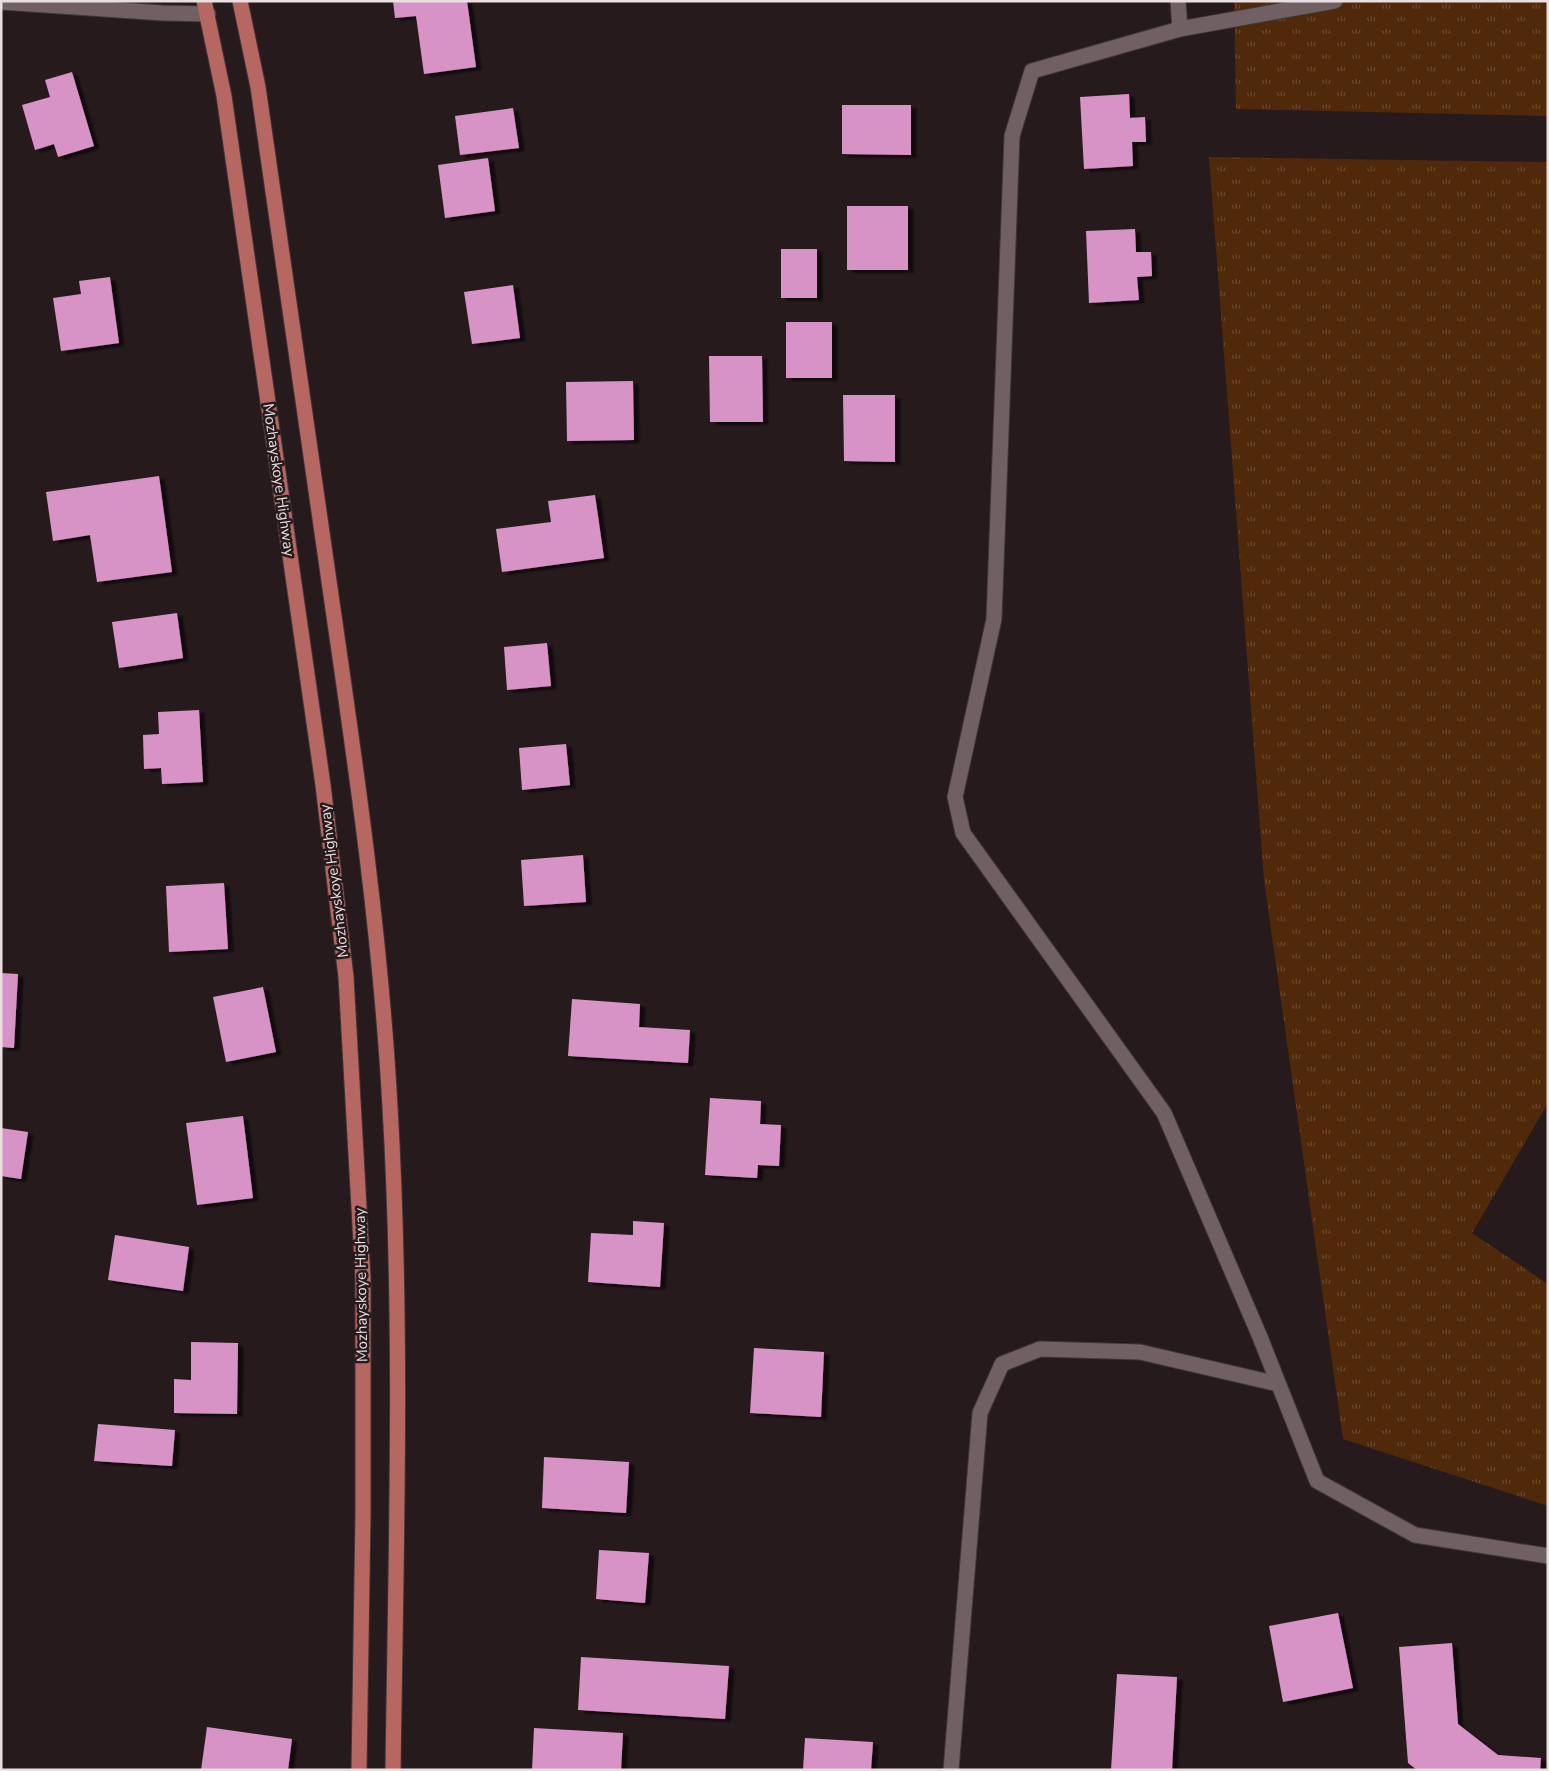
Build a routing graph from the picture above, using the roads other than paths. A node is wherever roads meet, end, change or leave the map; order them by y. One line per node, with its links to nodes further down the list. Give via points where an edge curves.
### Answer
1 (240, 1): 10 (main road, via 261,107 358,780 380,975 390,1107 396,1278)
2 (1178, 1): 6 (street)
3 (1335, 1): 6 (street)
4 (1, 2): 5 (street, via 163,13)
5 (206, 8): 9 (main road, Mozhayskoye Highway, via 224,96 323,784 346,977 363,1278)
6 (1180, 29): 7 (street, via 1032,71 1012,136 994,619 956,797 963,833 1164,1113)
7 (1278, 1384): 8 (street, via 1317,1481 1415,1535); 11 (street, via 1140,1352 1040,1349 1002,1364 980,1414)
8 (1548, 1556)
9 (359, 1770)
10 (394, 1770)
11 (951, 1770)

